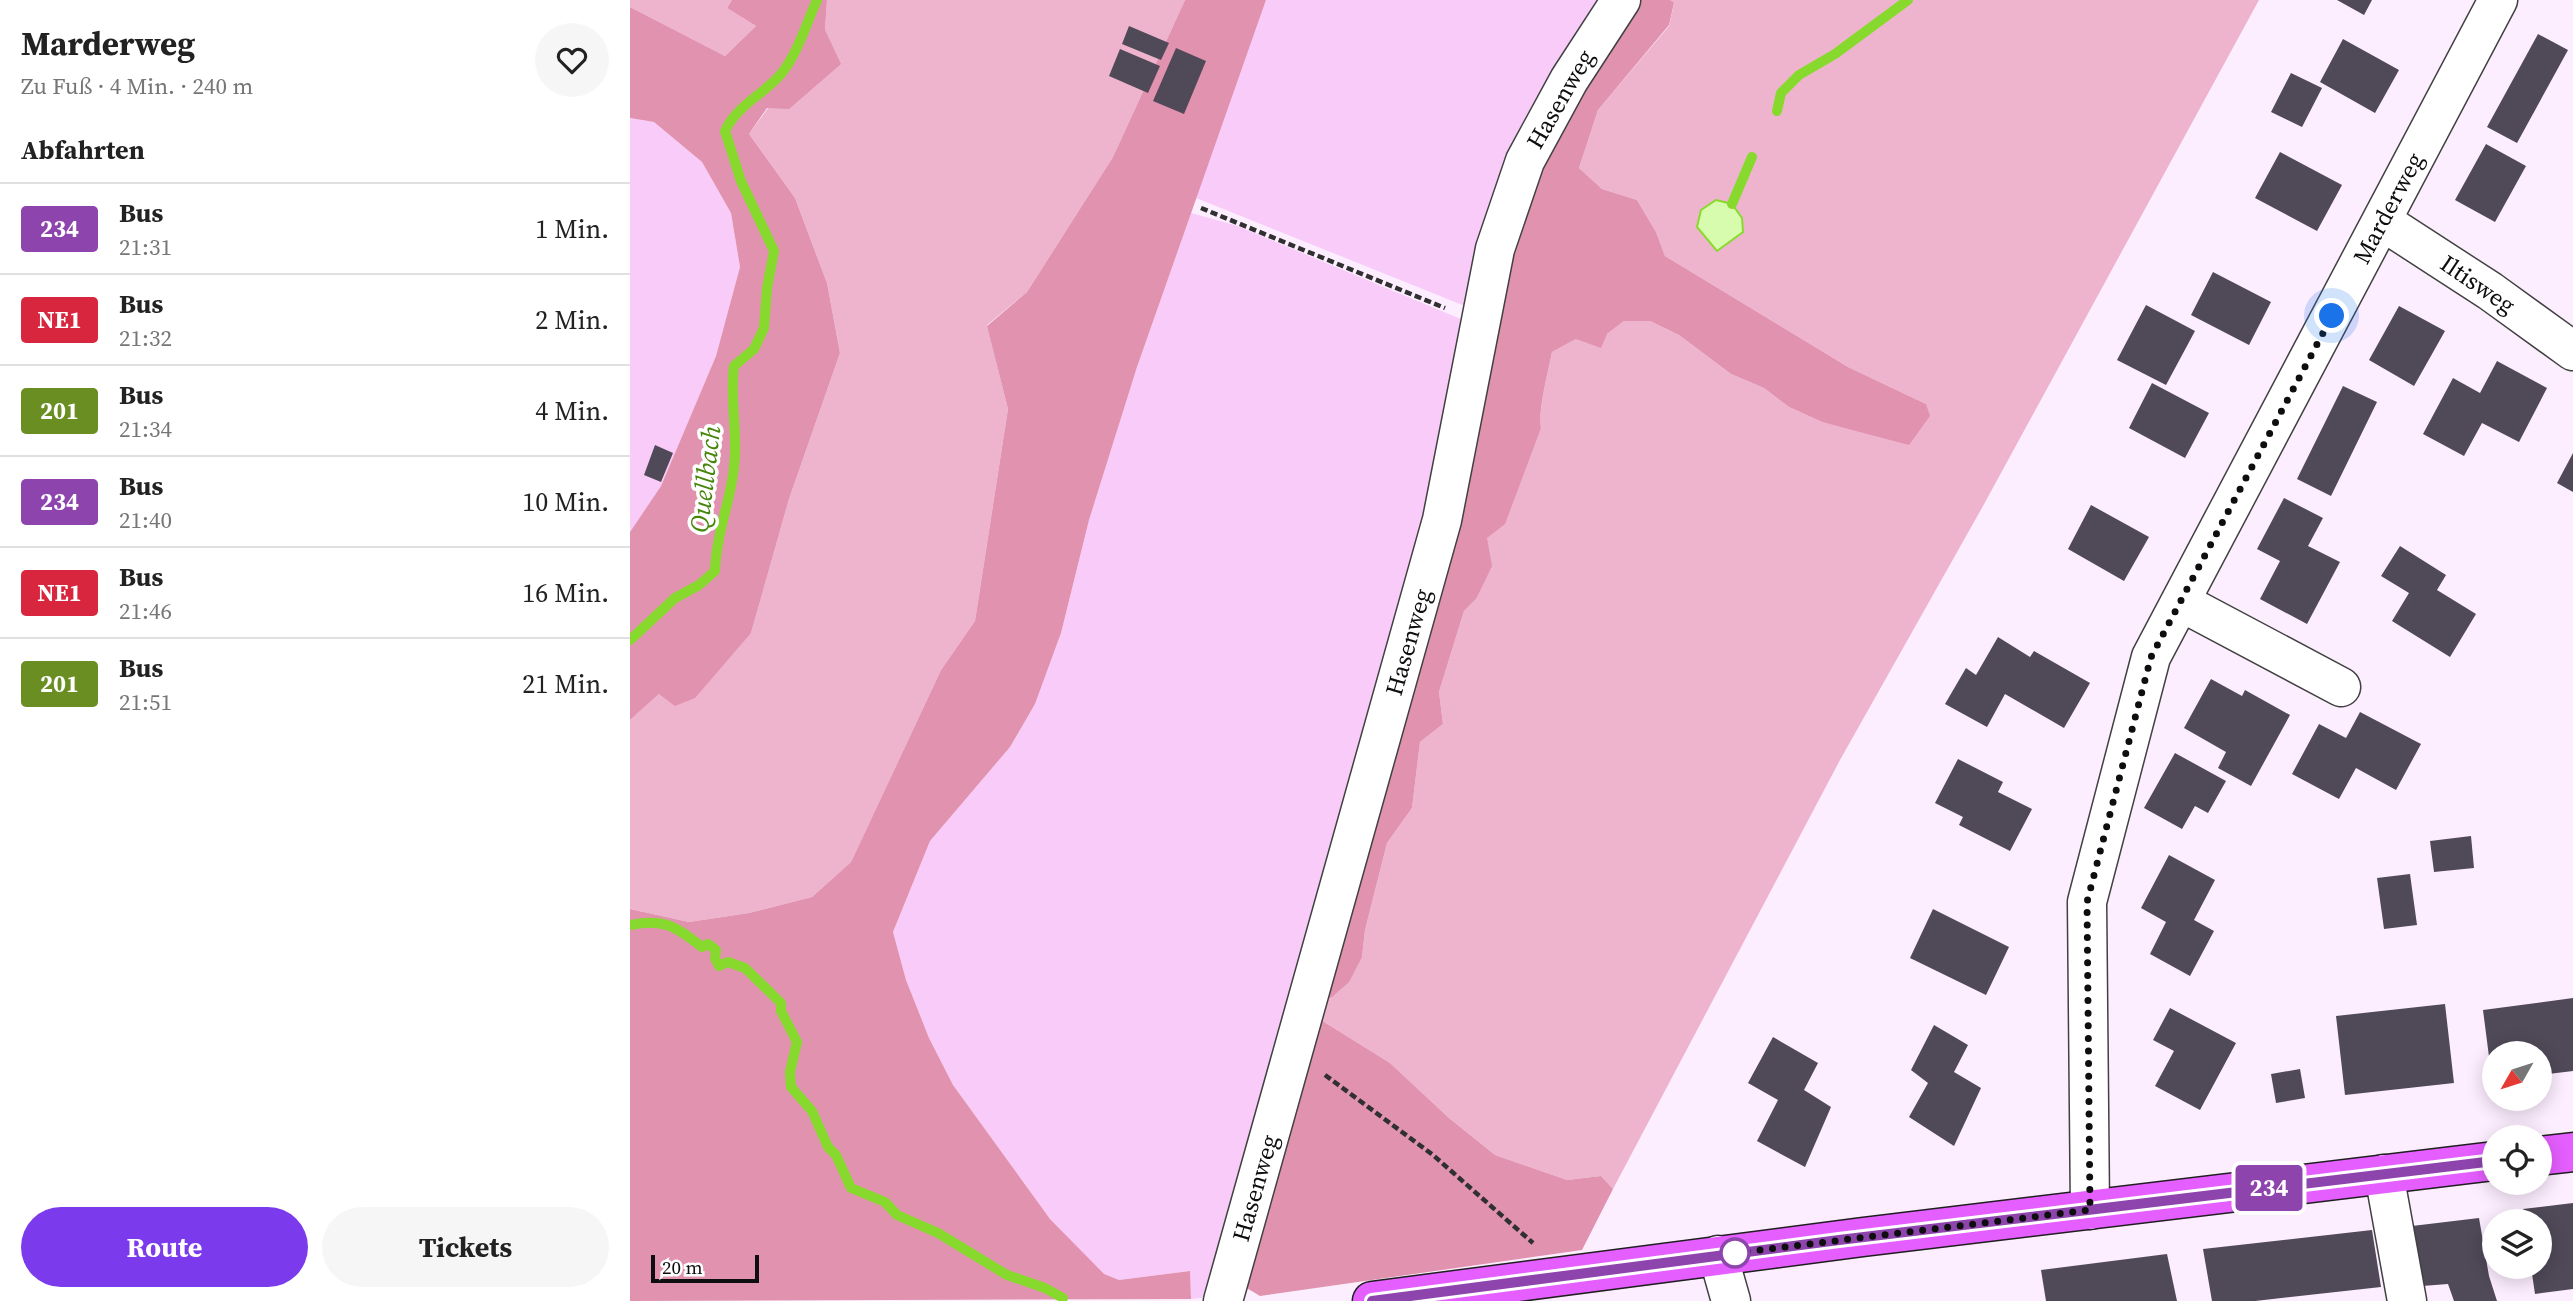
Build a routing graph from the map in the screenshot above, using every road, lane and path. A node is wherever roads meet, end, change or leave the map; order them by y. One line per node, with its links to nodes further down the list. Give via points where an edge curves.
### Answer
1 (1621, 0): 5 (street, Hasenweg, via 1569,80 1525,161 1495,249)
2 (2498, 0): 4 (street, Marderweg)
3 (1201, 208): 5 (path)
4 (2382, 221): 6 (street, Iltisweg); 7 (street, Marderweg)
5 (1481, 323): 9 (street, Hasenweg, via 1442,520)
6 (2573, 351)
7 (2180, 602): 8 (street); 14 (street, Marderweg, via 2151,657 2087,902)
8 (2341, 687)
9 (1293, 1051): 16 (path, via 1433,1155); 17 (street, Hasenweg)
10 (2573, 1152): 11 (main road)
11 (2552, 1154)
12 (2482, 1162): 13 (main road)
13 (2384, 1174): 14 (main road); 20 (street)
14 (2090, 1210): 15 (main road)
15 (1718, 1255): 16 (main road); 19 (street)
16 (1571, 1276): 18 (main road)
17 (1223, 1301)
18 (1372, 1301)
19 (1731, 1301)
20 (2407, 1301)

